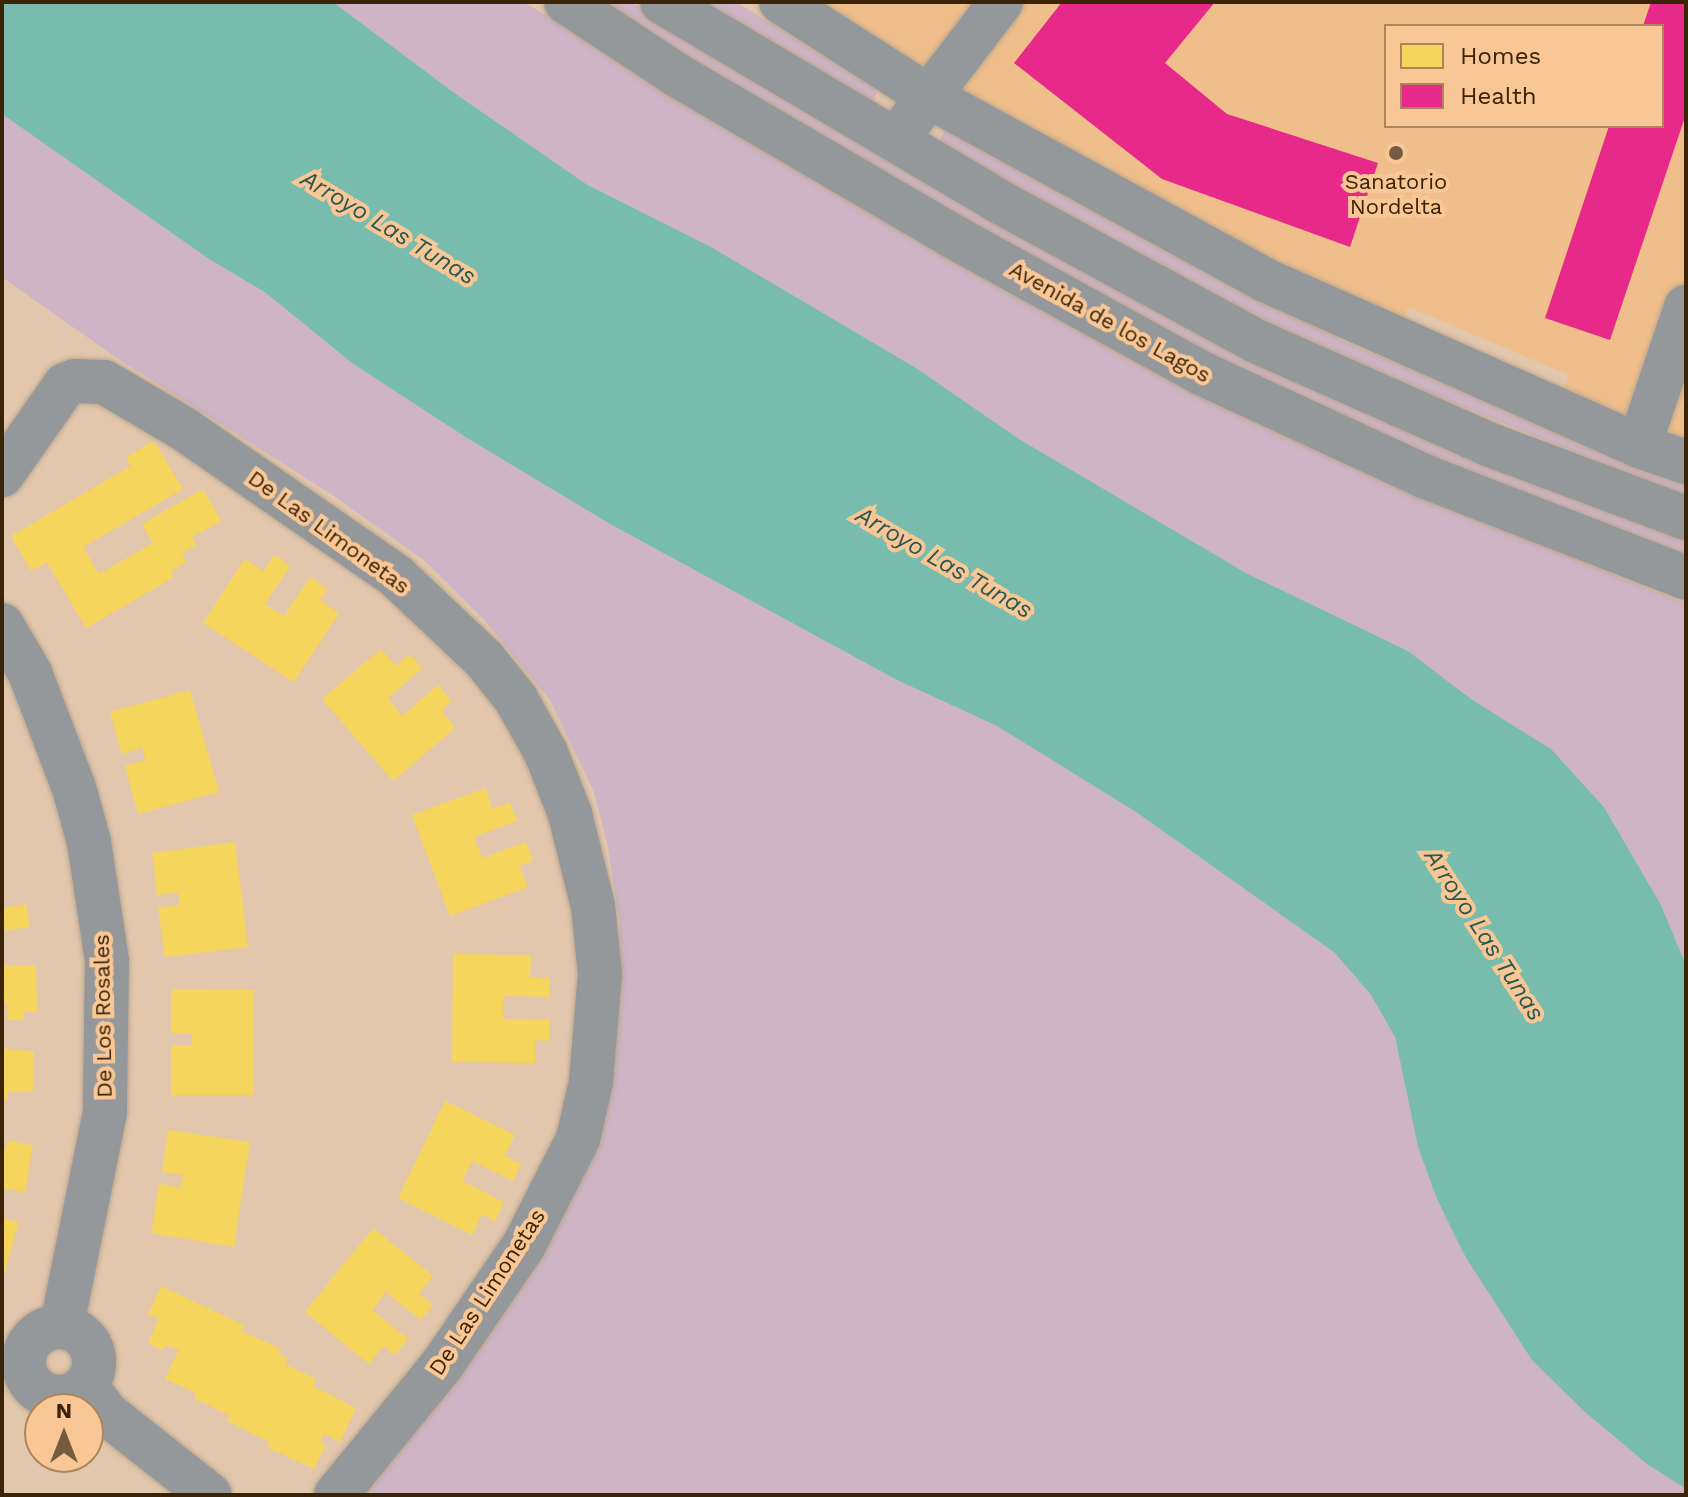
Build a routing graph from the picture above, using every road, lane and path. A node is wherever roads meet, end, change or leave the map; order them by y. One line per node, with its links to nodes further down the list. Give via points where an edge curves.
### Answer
1 (566, 2): 12 (street, Avenida de los Lagos, via 690,83 1201,373 1426,477)
2 (662, 2): 6 (street)
3 (781, 2): 5 (street)
4 (1001, 2): 5 (street)
5 (928, 96): 6 (street); 8 (street, via 1265,280)
6 (895, 142): 11 (street, via 1256,341 1488,444)
7 (1686, 307): 8 (street)
8 (1639, 446): 9 (street)
9 (1686, 462)
10 (2, 475): 17 (street, De Las Limonetas, via 65,385 75,381 104,382 184,429 396,576 484,659 516,699 546,753 570,814 593,906 600,974 591,1082 578,1139 524,1245 442,1365)
11 (1686, 518)
12 (1686, 578)
13 (2, 625): 14 (street, De Los Rosales, via 30,673 74,788 89,842 107,961 105,1112)
14 (62, 1326): 15 (street, via 83,1335 94,1354); 15 (street, via 50,1327 31,1341 23,1363 26,1375 53,1397)
15 (86, 1386): 16 (street, via 106,1413)
16 (210, 1495)
17 (336, 1495)

